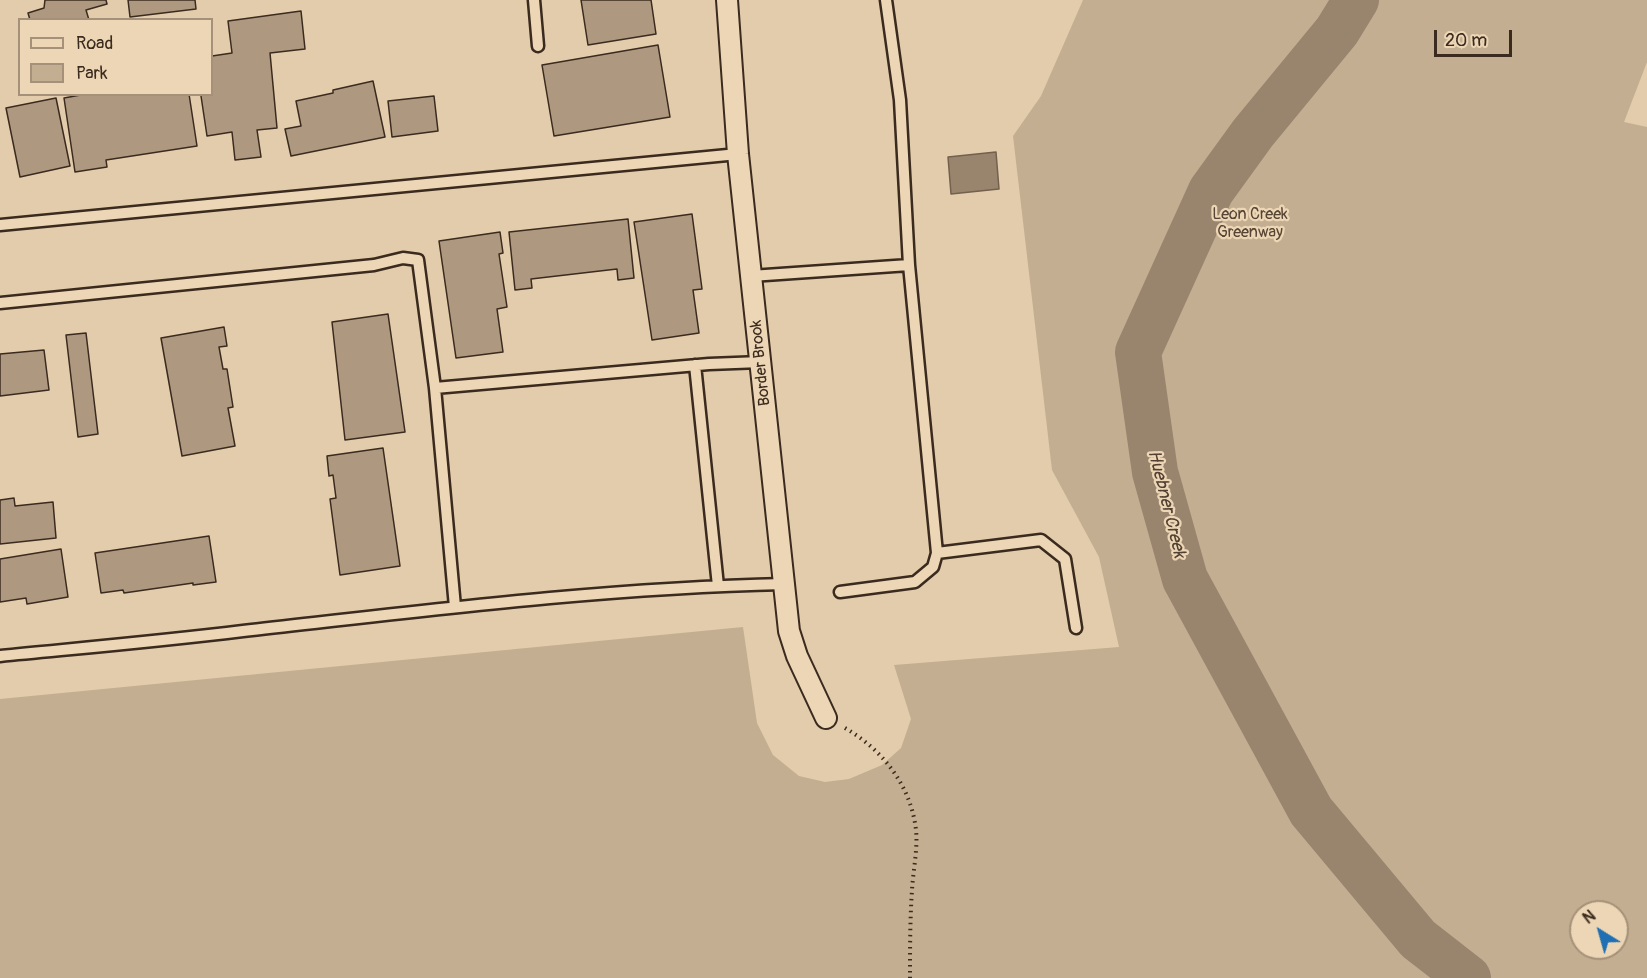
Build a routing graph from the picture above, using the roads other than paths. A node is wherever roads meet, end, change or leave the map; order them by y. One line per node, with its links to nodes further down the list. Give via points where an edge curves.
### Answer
1 (534, 0): 4 (lane)
2 (727, 0): 5 (street, Border Brook)
3 (886, 0): 7 (lane, via 900,100)
4 (538, 46)
5 (738, 154): 6 (lane); 8 (street, Border Brook)
6 (0, 224)
7 (909, 265): 8 (lane); 13 (lane)
8 (752, 276): 10 (street, Border Brook)
9 (0, 303): 12 (lane, via 374,265 403,258 418,260)
10 (761, 362): 11 (lane); 14 (street, Border Brook)
11 (695, 365): 12 (lane); 15 (lane)
12 (435, 388): 17 (lane)
13 (937, 553): 16 (lane, via 933,567 915,582); 18 (lane, via 1041,540 1065,558)
14 (784, 584): 15 (lane); 20 (street, Border Brook, via 789,631)
15 (721, 586): 17 (lane)
16 (840, 592)
17 (455, 607): 19 (lane)
18 (1076, 628)
19 (0, 656)
20 (826, 718)

